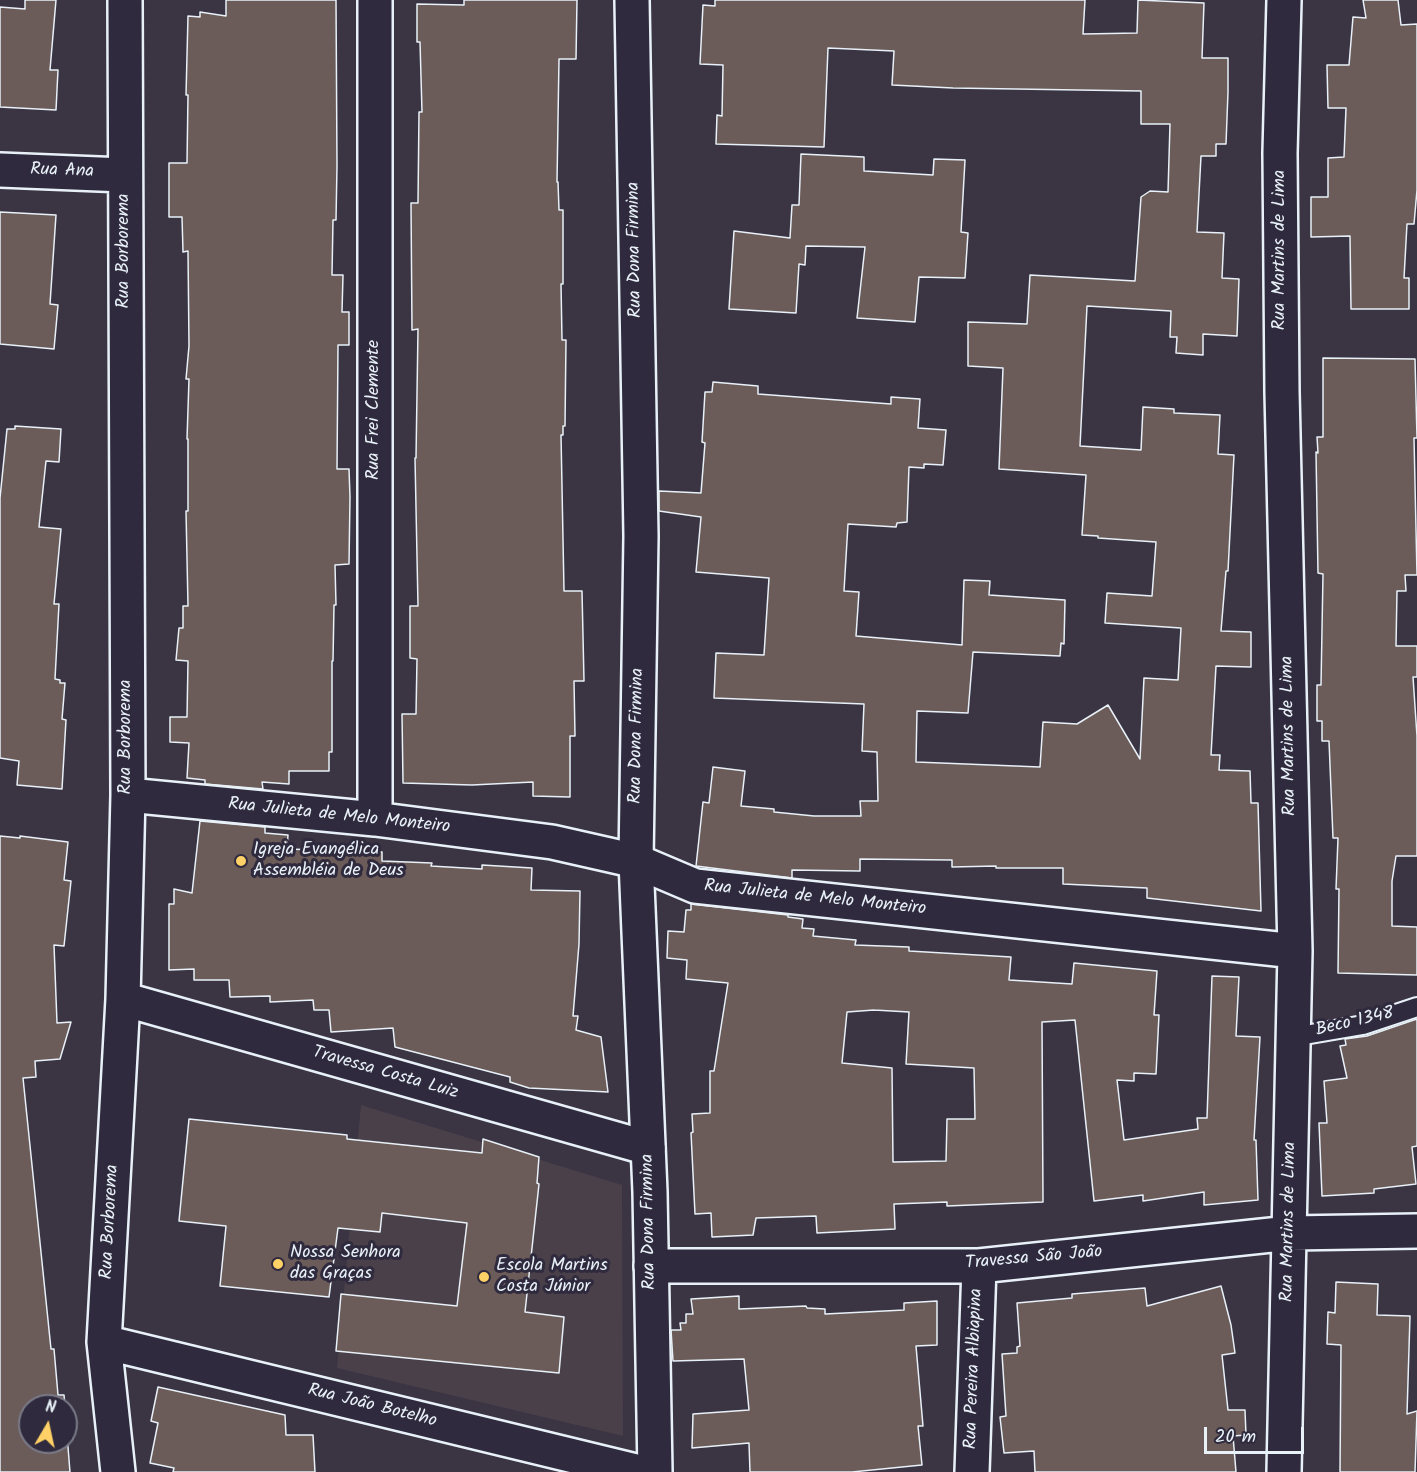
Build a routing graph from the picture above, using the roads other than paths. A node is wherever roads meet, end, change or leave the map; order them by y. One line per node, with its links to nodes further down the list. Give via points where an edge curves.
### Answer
1 (125, 0): 6 (street, Rua Borborema)
2 (375, 0): 8 (street, Rua Frei Clemente)
3 (632, 0): 9 (street, Rua Dona Firmina, via 641,536)
4 (1284, 0): 10 (street, Rua Martins de Lima, via 1280,153 1282,368)
5 (0, 170): 6 (street, Rua Ana)
6 (124, 175): 7 (street, Rua Borborema)
7 (128, 795): 8 (street, Rua Julieta de Melo Monteiro); 11 (street, Rua Borborema)
8 (375, 819): 9 (street, Rua Julieta de Melo Monteiro, via 552,842)
9 (636, 861): 10 (street, Rua Julieta de Melo Monteiro, via 695,886); 14 (street, Rua Dona Firmina)
10 (1295, 951): 13 (street, Rua Martins de Lima)
11 (123, 999): 14 (street, Travessa Costa Luiz); 19 (street, Rua Borborema)
12 (1417, 1007): 13 (lane, Beco 1348, via 1363,1025)
13 (1293, 1037): 16 (street, Rua Martins de Lima)
14 (648, 1148): 17 (street, Rua Dona Firmina)
15 (1417, 1231): 16 (street, Travessa São João)
16 (1290, 1233): 18 (street, Travessa São João); 24 (street, Rua Martins de Lima)
17 (651, 1266): 18 (street, Travessa São João); 22 (street, Rua Dona Firmina)
18 (979, 1266): 23 (street, Rua Pereira Albiapina)
19 (104, 1342): 20 (street, Rua Borborema); 21 (street, Rua João Botelho)
20 (118, 1472)
21 (640, 1472)
22 (655, 1472)
23 (972, 1472)
24 (1284, 1472)

